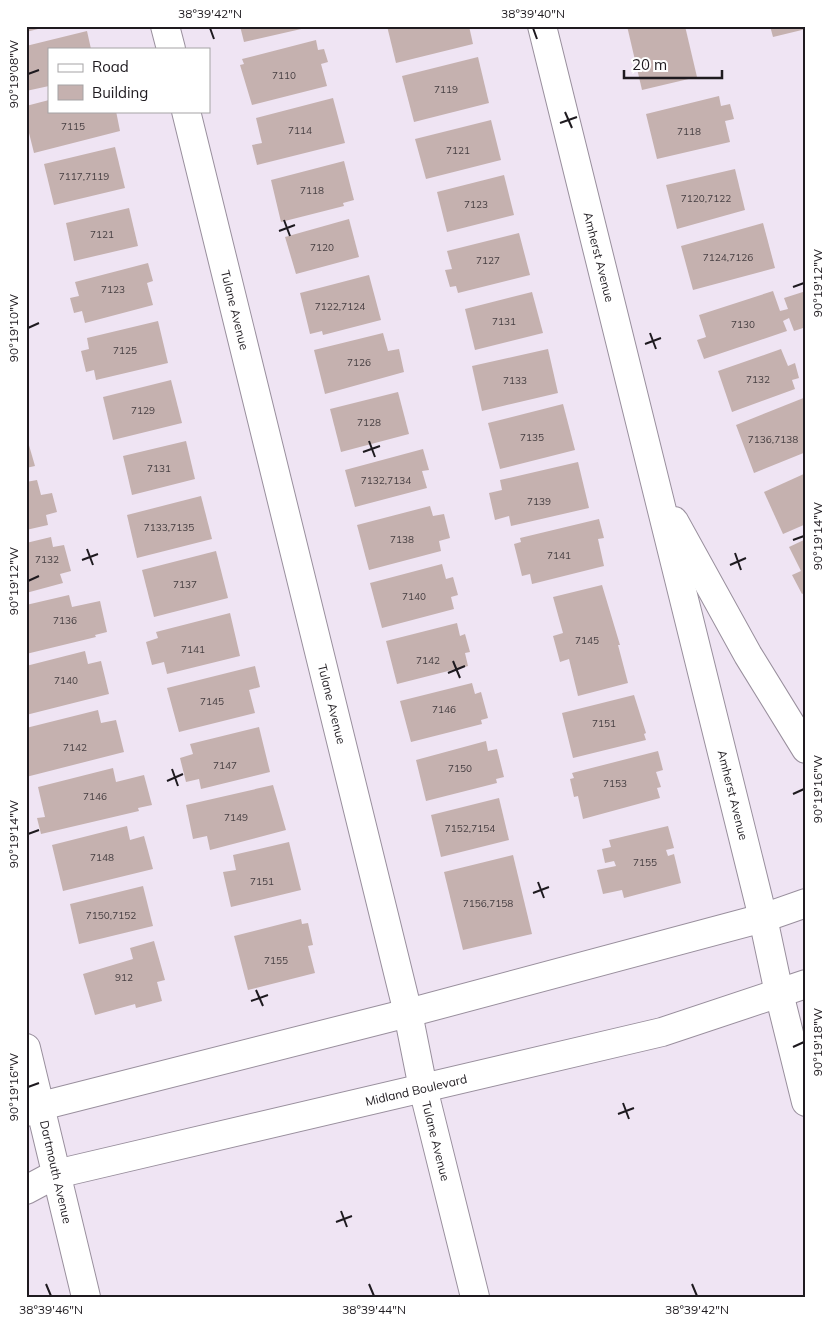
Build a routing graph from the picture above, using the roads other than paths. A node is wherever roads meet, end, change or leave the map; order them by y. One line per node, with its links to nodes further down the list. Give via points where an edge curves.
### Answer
1 (165, 26): 3 (street)
2 (542, 26): 5 (street, Amherst Avenue)
3 (171, 48)
4 (186, 112): 11 (street, Tulane Avenue)
5 (656, 489): 6 (street, Amherst Avenue, via 748,655); 8 (street, Amherst Avenue)
6 (806, 749)
7 (806, 904): 8 (street)
8 (763, 918): 10 (street, Amherst Avenue); 11 (street)
9 (806, 984): 10 (street, Midland Boulevard)
10 (779, 993): 13 (street, Midland Boulevard, via 662,1032); 14 (street, Amherst Avenue)
11 (408, 1013): 13 (street, Tulane Avenue); 15 (street)
12 (26, 1048): 15 (street, Dartmouth Avenue)
13 (423, 1088): 16 (street, Midland Boulevard); 19 (street, Tulane Avenue)
14 (806, 1102)
15 (34, 1109): 16 (street, Dartmouth Avenue)
16 (56, 1174): 17 (street, Midland Boulevard); 18 (street, Dartmouth Avenue)
17 (26, 1190)
18 (86, 1297)
19 (475, 1297)

